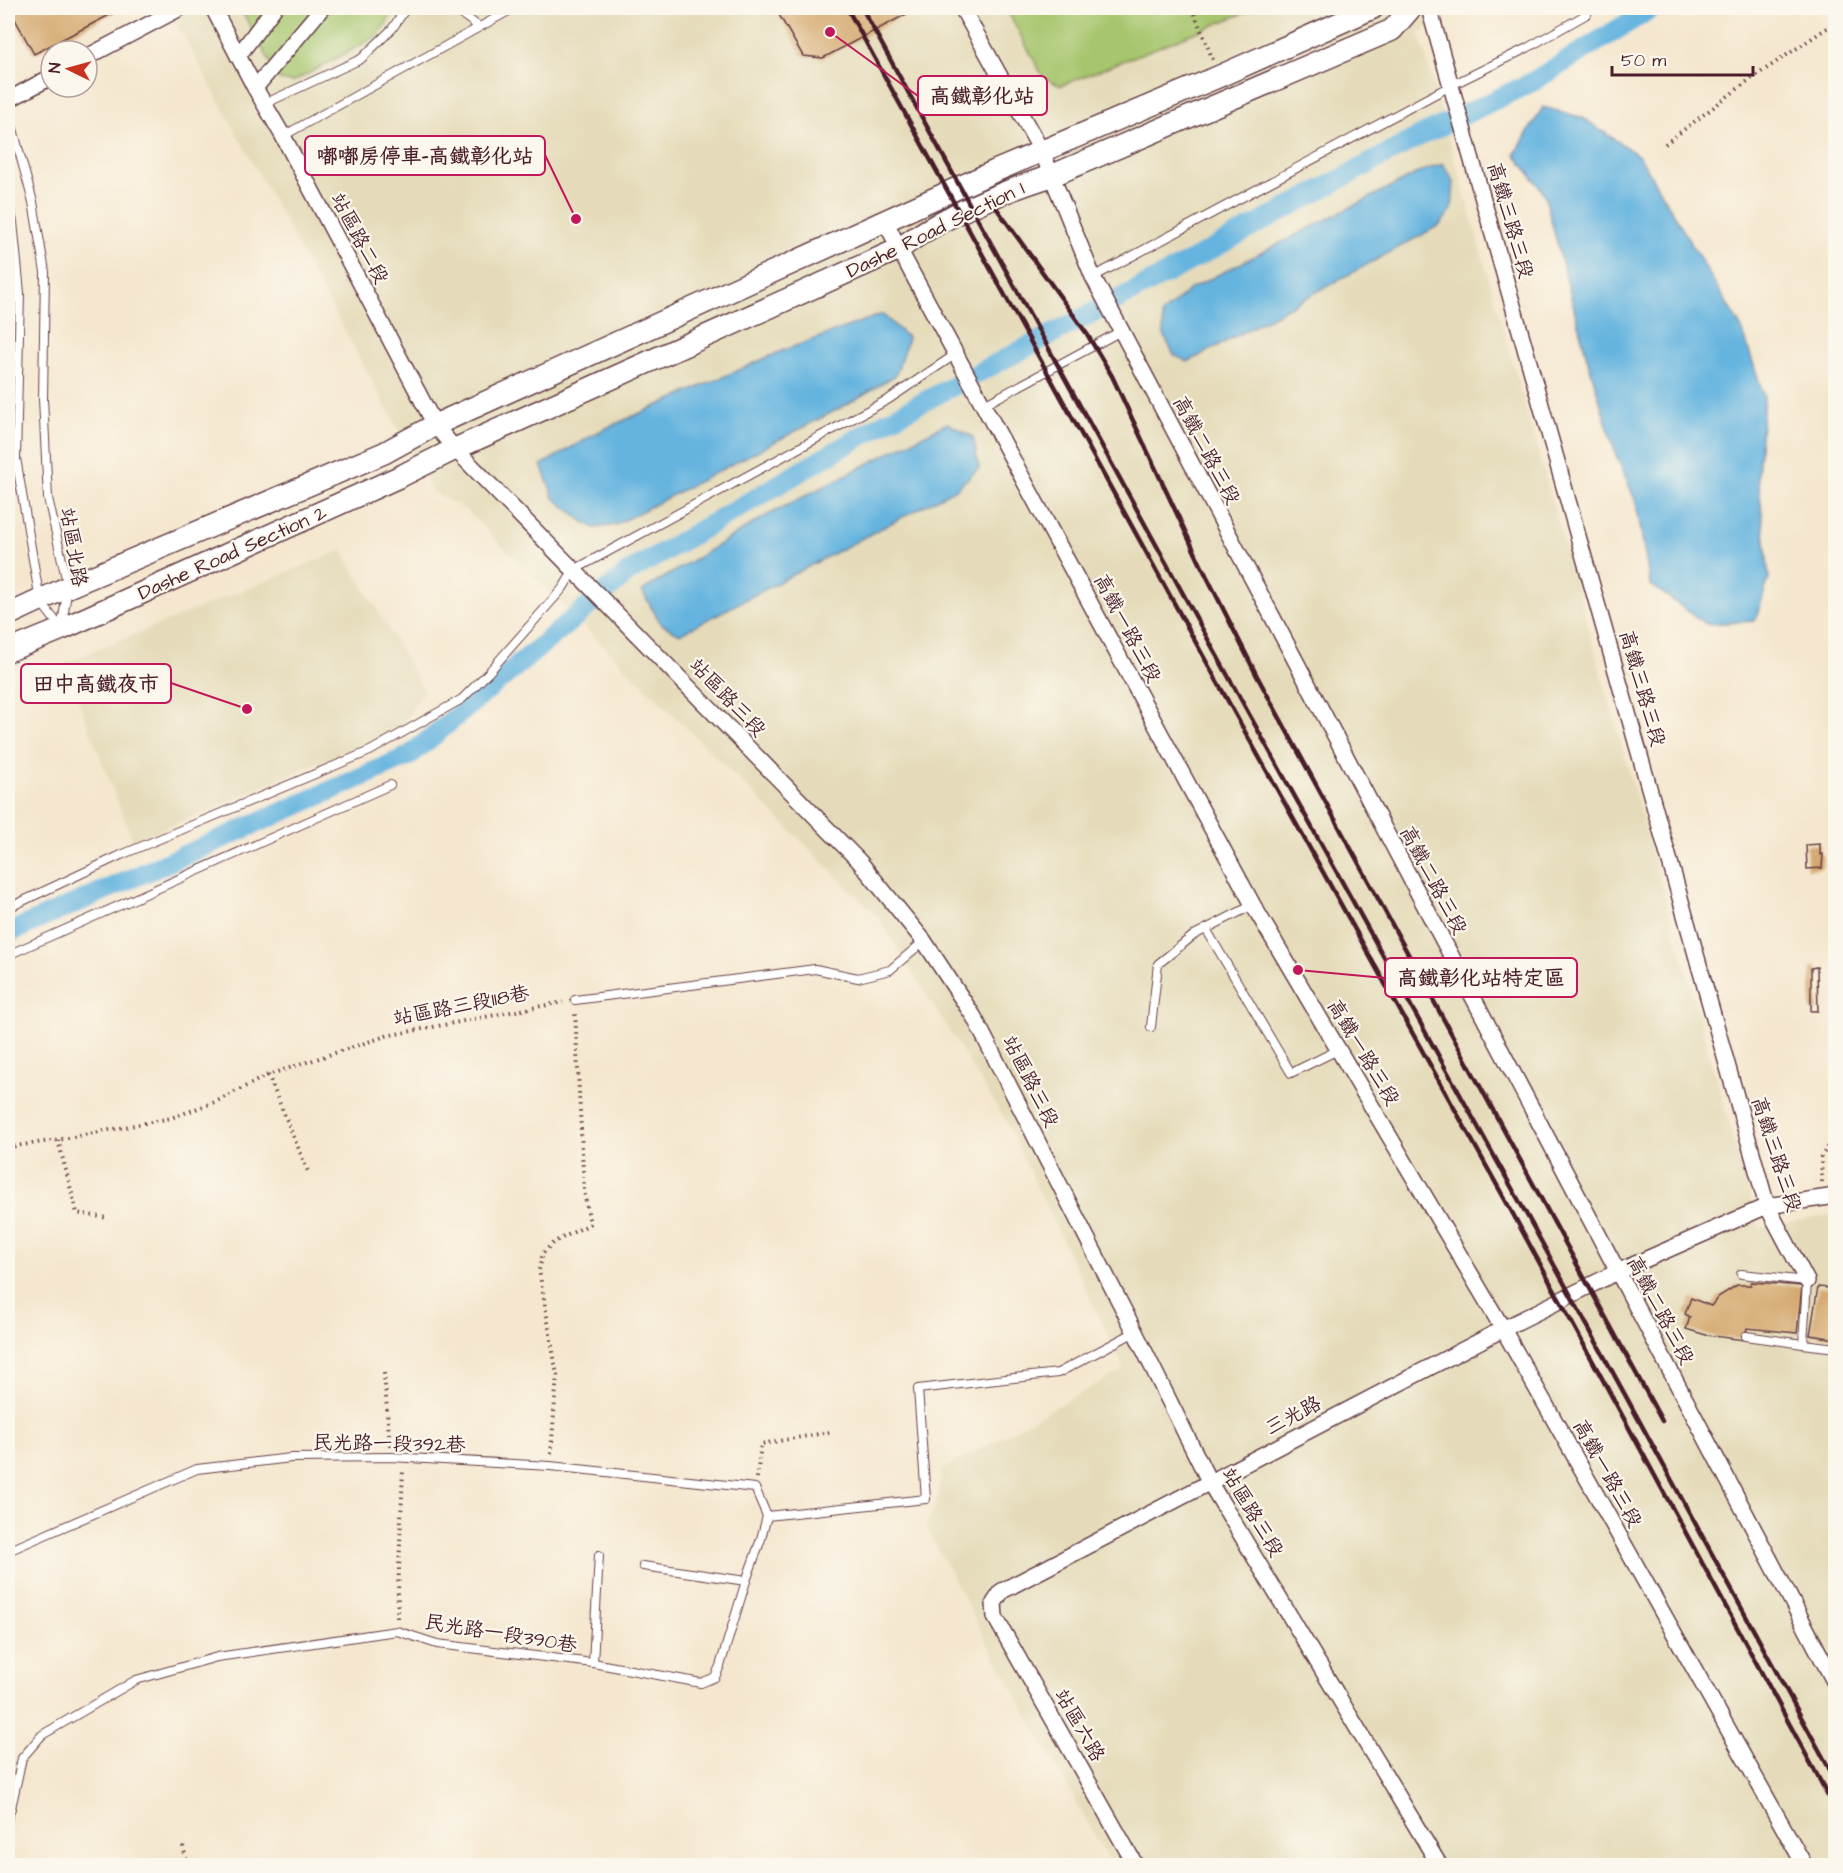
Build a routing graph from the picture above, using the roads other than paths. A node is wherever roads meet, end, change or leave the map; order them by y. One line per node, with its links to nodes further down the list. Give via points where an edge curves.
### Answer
1 (180, 8): 14 (street)
2 (213, 8): 15 (street, 站區路二段)
3 (274, 8): 15 (street)
4 (322, 8): 18 (street)
5 (406, 8): 20 (lane, via 392,29 362,59)
6 (453, 8): 13 (lane)
7 (514, 8): 13 (lane)
8 (962, 8): 23 (street, 高鐵二路三段)
9 (1373, 8): 23 (street, Dashe Road Section 1)
10 (1411, 8): 24 (street, Dashe Road Section 1, via 1392,30)
11 (1429, 8): 17 (street, 高鐵三路三段)
12 (1587, 14): 17 (lane)
13 (478, 26): 22 (lane)
14 (99, 51)
15 (238, 56): 18 (street, 站區路二段)
16 (39, 83): 19 (street)
17 (1452, 85): 28 (lane); 52 (street, 高鐵三路三段)
18 (255, 88): 20 (street, 站區路二段)
19 (8, 100)
20 (264, 104): 22 (street, 站區路二段)
21 (8, 111): 37 (lane, 站區北路, via 33,202 45,272 43,399 48,498)
22 (283, 136): 32 (street, 站區路二段)
23 (1042, 152): 24 (street, 高鐵二路三段); 26 (street, Dashe Road Section 1)
24 (1051, 176): 27 (street, Dashe Road Section 1, via 1007,190 924,231); 28 (street, 高鐵二路三段)
25 (8, 203): 35 (lane, via 20,293)
26 (885, 220): 27 (street, 高鐵一路三段); 32 (street, Dashe Road Section 1)
27 (899, 249): 30 (street, 高鐵一路三段); 34 (street, Dashe Road Section 1)
28 (1093, 277): 29 (street, 高鐵二路三段)
29 (1121, 331): 31 (lane); 53 (street, 高鐵二路三段)
30 (956, 354): 31 (street, 高鐵一路三段); 36 (lane, via 889,399)
31 (984, 405): 43 (street, 高鐵一路三段)
32 (435, 425): 34 (street, 站區路三段); 37 (street, Dashe Road Section 2, via 384,453)
33 (8, 447): 35 (lane)
34 (454, 449): 36 (street, 站區路三段); 40 (street, Dashe Road Section 2)
35 (16, 458): 38 (lane)
36 (574, 570): 44 (lane, via 563,588 462,699 370,751 121,855); 46 (street, 站區路三段, via 859,861)
37 (68, 587): 38 (street, Dashe Road Section 2); 40 (lane, 站區北路)
38 (40, 601): 39 (street, Dashe Road Section 2); 40 (lane)
39 (8, 615)
40 (62, 629): 41 (street, Dashe Road Section 2)
41 (8, 651)
42 (390, 785): 47 (lane)
43 (1253, 905): 45 (lane); 50 (street, 高鐵一路三段)
44 (8, 908)
45 (1206, 929): 49 (lane, via 1158,964); 50 (lane, via 1291,1073)
46 (924, 940): 48 (lane, via 890,970 858,978 815,969); 57 (street, 站區路三段, via 974,1017)
47 (8, 955)
48 (575, 1000)
49 (1151, 1027)
50 (1338, 1050): 56 (street, 高鐵一路三段)
51 (1829, 1197): 52 (street, 三光路)
52 (1767, 1206): 53 (street, 三光路); 55 (street, 高鐵三路三段)
53 (1617, 1272): 56 (street, 三光路); 69 (street, 高鐵二路三段)
54 (1741, 1274): 55 (lane)
55 (1807, 1281): 59 (lane)
56 (1503, 1329): 61 (street, 三光路); 73 (street, 高鐵一路三段)
57 (1135, 1332): 61 (street, 站區路三段); 62 (lane, via 1058,1373 918,1389 927,1499)
58 (1746, 1336): 59 (lane)
59 (1803, 1344): 60 (lane)
60 (1836, 1348)
61 (1210, 1483): 67 (street, 三光路, via 1002,1591); 72 (street, 站區路三段)
62 (767, 1516): 63 (lane, 民光路一段392巷, via 755,1488 550,1466 391,1457 291,1458 197,1469); 66 (lane, 民光路一段390巷)
63 (8, 1551)
64 (599, 1555): 68 (lane)
65 (643, 1566): 66 (lane)
66 (746, 1581): 68 (lane, 民光路一段390巷, via 715,1677 701,1683)
67 (994, 1603): 71 (street, 站區六路, via 994,1617)
68 (593, 1663): 70 (lane, 民光路一段390巷, via 437,1644 397,1631 217,1657 136,1680 42,1736 21,1758)
69 (1836, 1685)
70 (8, 1817)
71 (1136, 1866)
72 (1440, 1866)
73 (1805, 1866)

